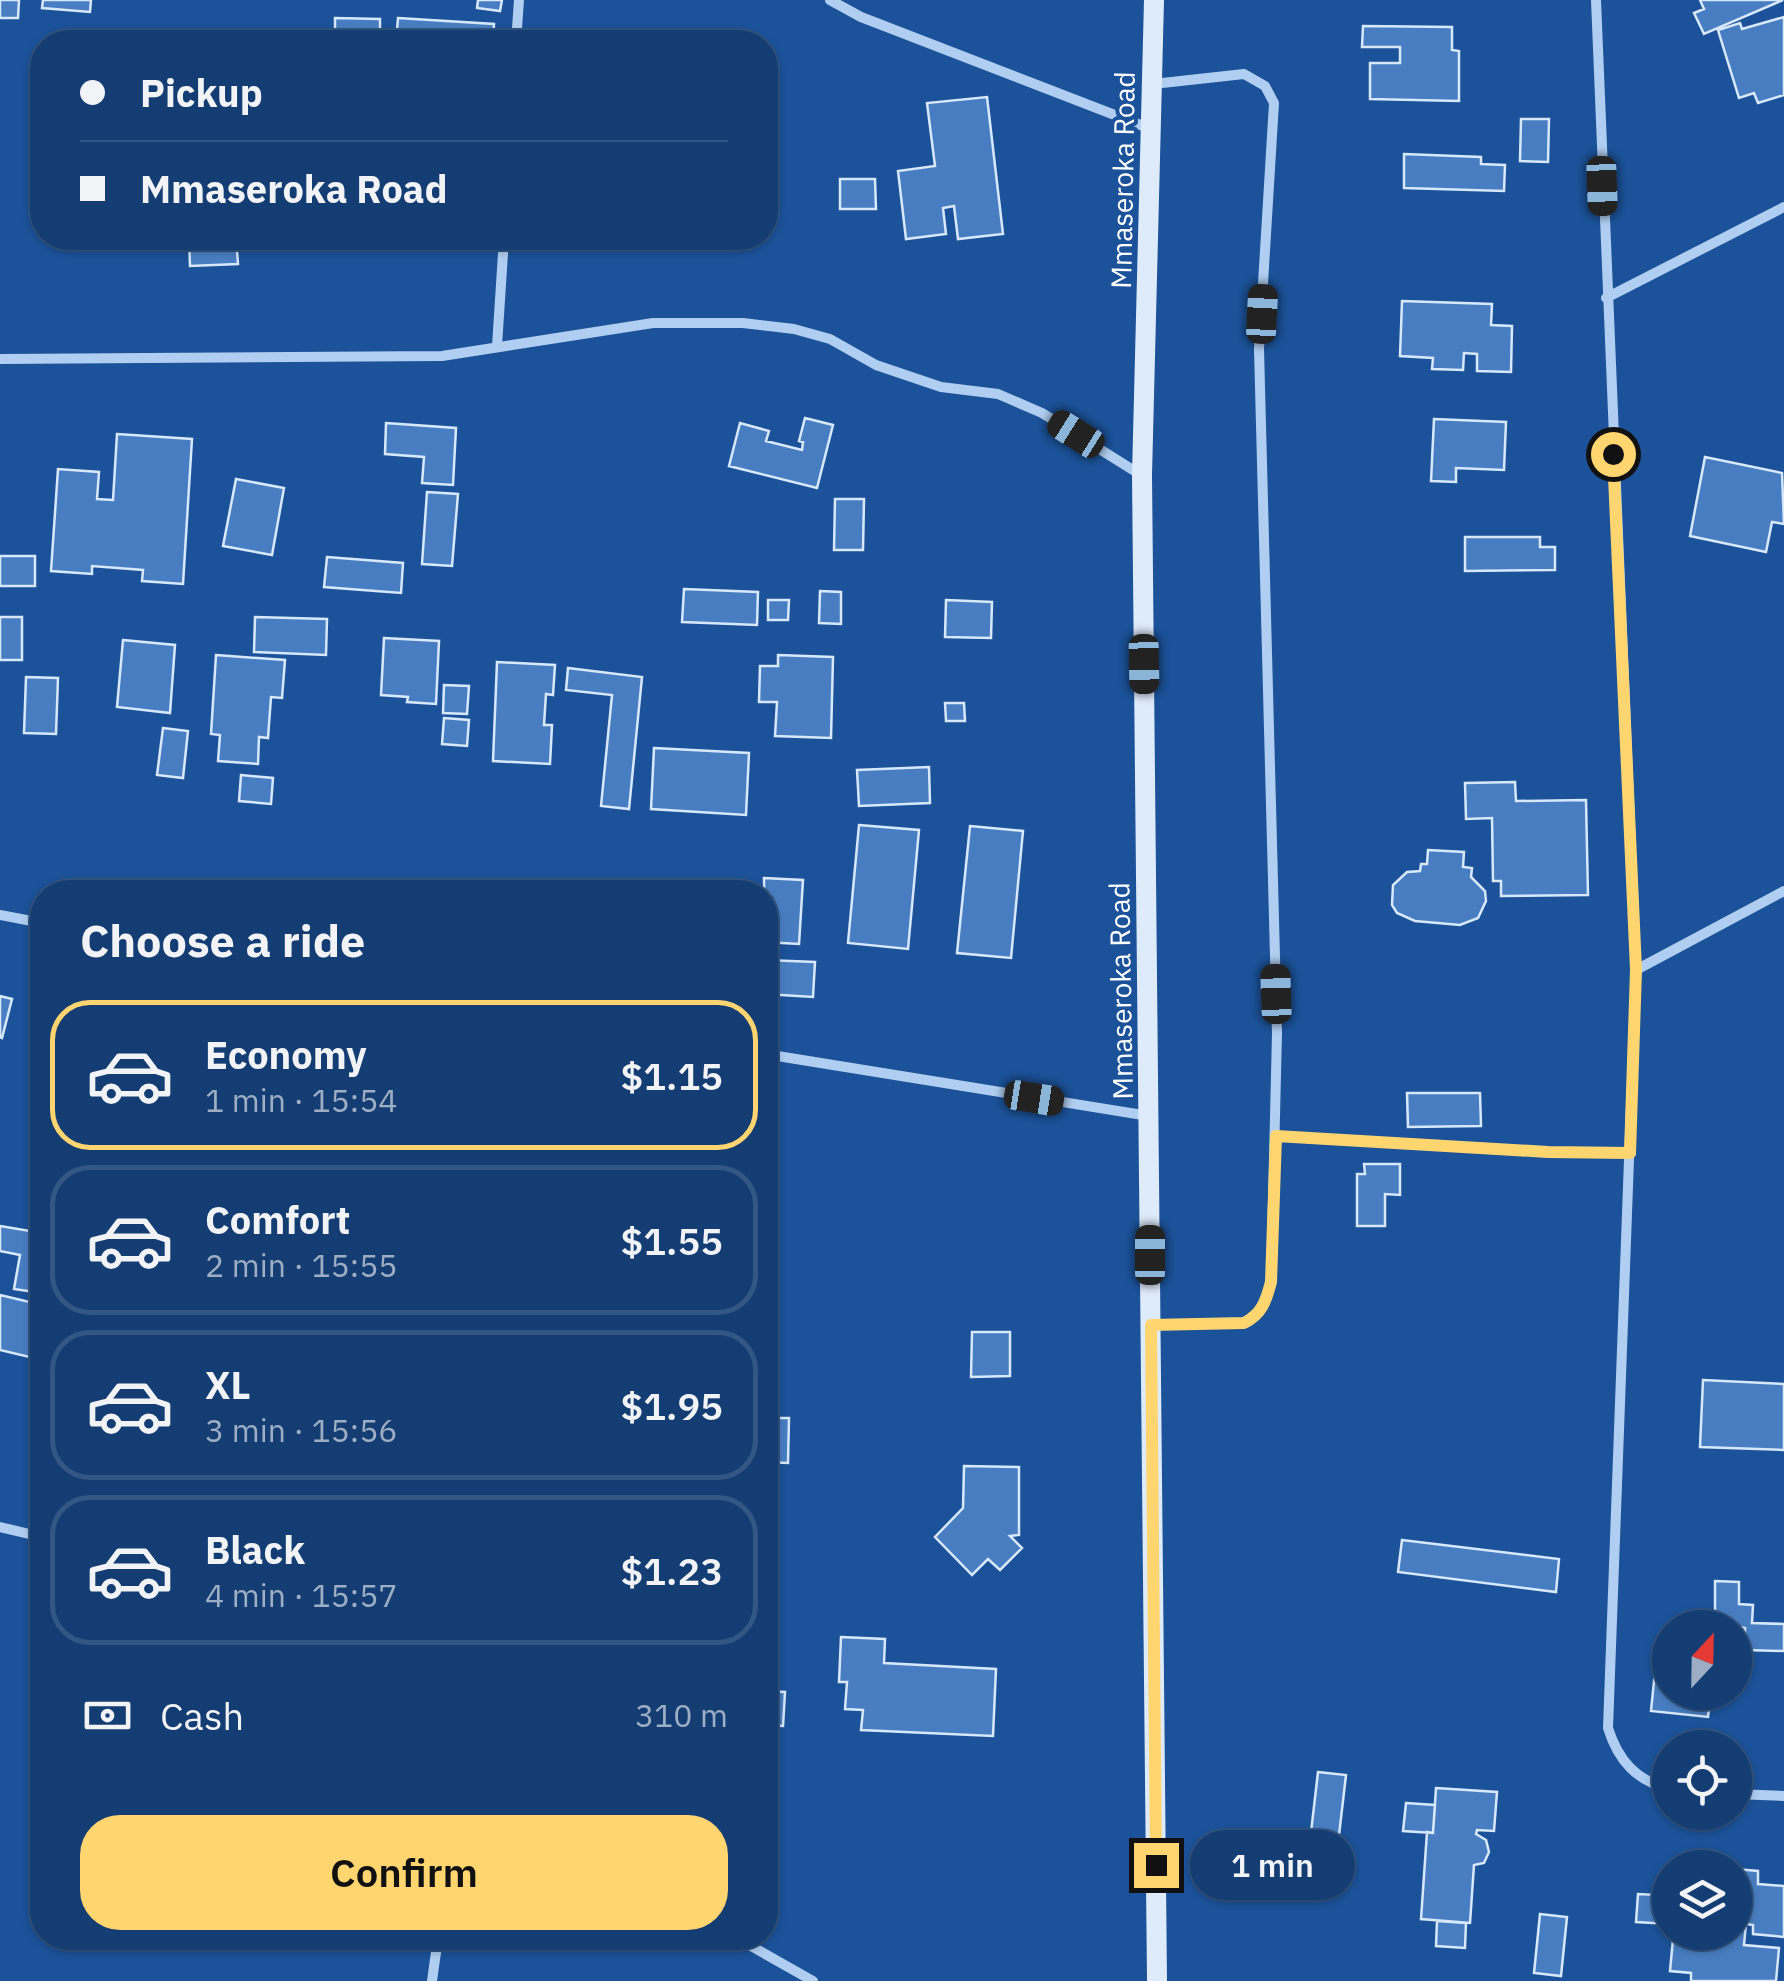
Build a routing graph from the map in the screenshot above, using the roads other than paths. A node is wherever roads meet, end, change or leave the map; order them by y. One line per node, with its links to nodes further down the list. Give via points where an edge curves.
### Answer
1 (519, 0): 5 (street)
2 (830, 0): 7 (street)
3 (1154, 0): 6 (street, Mmaseroka Road)
4 (1596, 0): 10 (street)
5 (517, 30)
6 (1153, 84): 7 (street, Mmaseroka Road); 20 (street, via 1244,74 1265,86 1274,103 1259,349)
7 (1152, 129): 13 (street, Mmaseroka Road)
8 (1784, 207): 10 (street)
9 (503, 250): 11 (street)
10 (1606, 298): 17 (street)
11 (497, 346): 12 (street, via 442,356); 13 (street, via 654,323 794,329 941,387 998,394 1042,413)
12 (0, 360)
13 (1142, 475): 19 (street, Mmaseroka Road)
14 (1784, 890): 17 (street)
15 (0, 914): 16 (street)
16 (30, 920)
17 (1636, 970): 21 (street)
18 (778, 1056): 19 (street)
19 (1150, 1116): 22 (street, Mmaseroka Road)
20 (1276, 1136): 21 (street); 22 (street, via 1266,1302 1244,1323)
21 (1630, 1153): 25 (street, via 1608,1728 1615,1750)
22 (1151, 1325): 32 (street, Mmaseroka Road)
23 (0, 1527): 24 (street)
24 (30, 1534)
25 (1652, 1783)
26 (1752, 1795): 27 (street)
27 (1784, 1796)
28 (436, 1950): 30 (street)
29 (758, 1950): 31 (street)
30 (432, 1981)
31 (813, 1981)
32 (1157, 1981)

